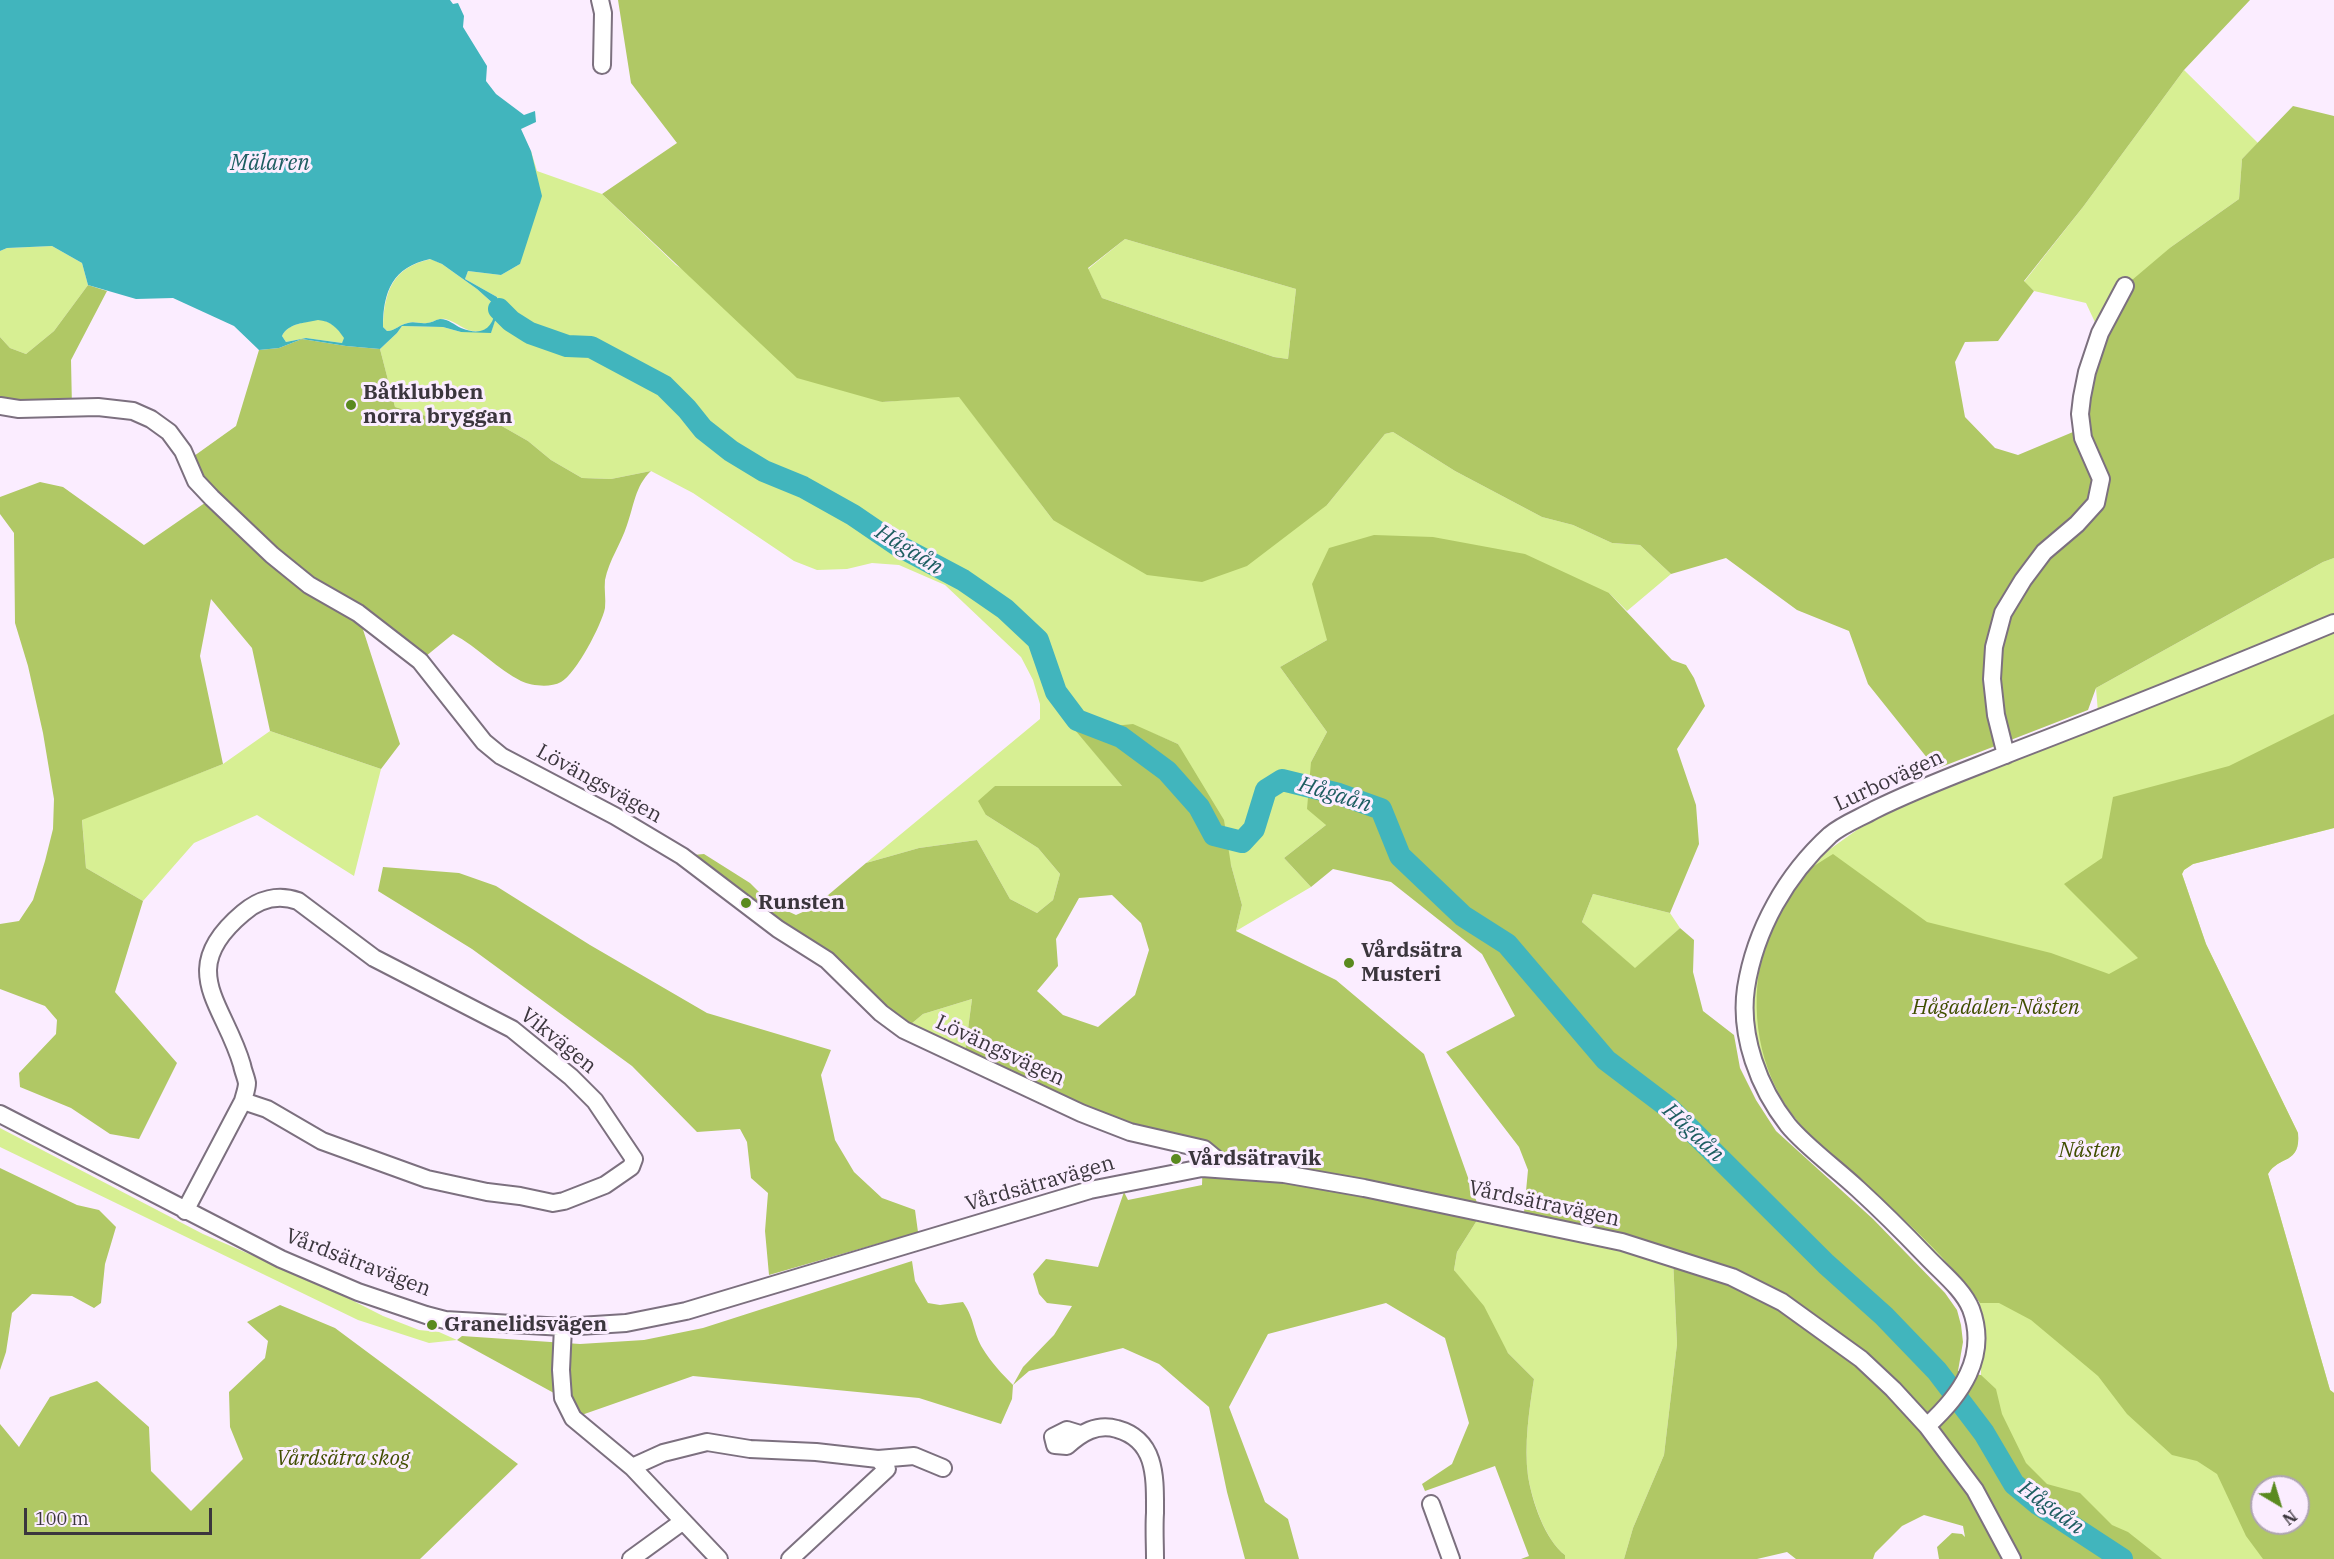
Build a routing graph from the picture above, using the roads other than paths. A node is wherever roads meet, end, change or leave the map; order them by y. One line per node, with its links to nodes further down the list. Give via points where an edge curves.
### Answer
1 (600, 0): 2 (street)
2 (602, 65)
3 (2125, 286): 6 (street, via 2100,333 2082,397 2084,438 2101,479 2096,503 2044,552 2023,580 2003,613 1994,646 1995,715)
4 (0, 406): 9 (street, Lövängsvägen, via 98,407 133,411 151,419 169,432 183,451 196,481 212,498 309,585 358,613 420,661 484,742 501,756 681,856 778,929 827,960 880,1013 904,1030 1081,1113 1130,1132 1204,1149)
5 (2334, 623): 6 (street, Lurbovägen)
6 (2006, 755): 12 (street, Lurbovägen, via 1888,803 1832,834 1807,859 1763,927 1745,993 1754,1064 1769,1096 1790,1126 1886,1215 1970,1306 1976,1337 1966,1382)
7 (243, 1101): 7 (street, Vikvägen, via 247,1084 210,991 211,957 226,927 246,910 270,897 288,898 298,901 374,958 512,1029 572,1077 595,1101 634,1159 631,1167 605,1185 553,1203 427,1179 322,1141 267,1108); 10 (street, Vikvägen)
8 (0, 1114): 10 (street, Vårdsätravägen)
9 (1227, 1168): 11 (street, Vårdsätravägen, via 1202,1168 1090,1190 686,1311 626,1323); 12 (street, Vårdsätravägen, via 1364,1188 1622,1242 1732,1277 1782,1302 1852,1353)
10 (185, 1211): 11 (street, Vårdsätravägen, via 281,1259 386,1302 445,1320)
11 (562, 1327): 15 (street, via 563,1398 573,1418)
12 (1927, 1426): 24 (street, Vårdsätravägen, via 1975,1490)
13 (1080, 1434): 22 (street, via 1109,1427 1128,1432 1146,1449 1155,1474)
14 (878, 1459): 15 (street, via 708,1442 663,1453); 16 (street, via 914,1456); 21 (street, via 886,1468)
15 (632, 1467): 18 (street)
16 (943, 1468)
17 (1431, 1504): 23 (street)
18 (682, 1522): 19 (street); 20 (street)
19 (631, 1559)
20 (719, 1559)
21 (790, 1559)
22 (1155, 1559)
23 (1451, 1559)
24 (2012, 1559)

